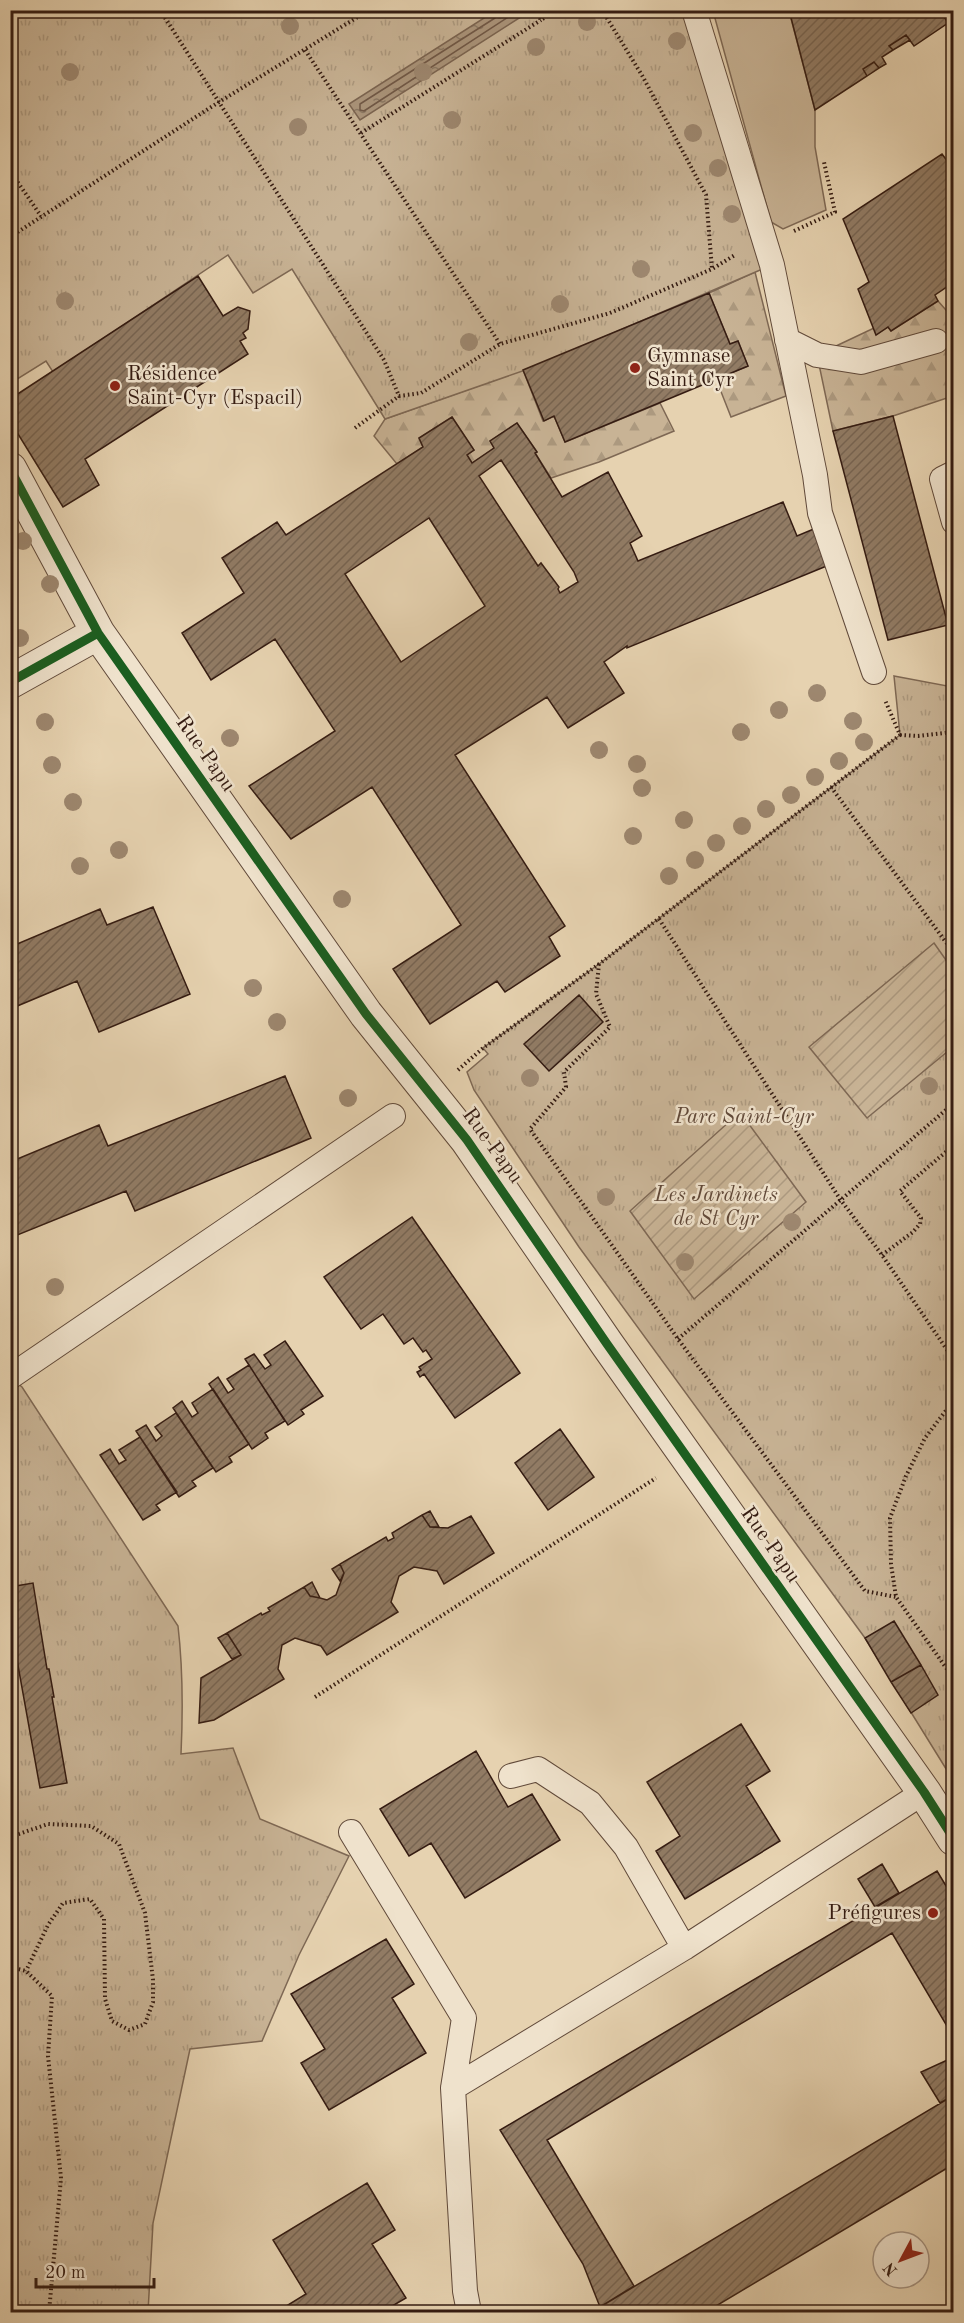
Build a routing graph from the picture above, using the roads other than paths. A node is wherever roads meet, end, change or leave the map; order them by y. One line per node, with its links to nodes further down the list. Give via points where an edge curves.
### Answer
1 (694, 10): 2 (lane, via 772,265)
2 (787, 340): 3 (lane, via 818,355 861,362); 8 (lane, via 820,513)
3 (936, 340)
4 (10, 469): 7 (street, Rue Papu)
5 (954, 473): 6 (lane, via 942,479)
6 (954, 522)
7 (98, 633): 9 (street); 13 (street, Rue Papu, via 366,1014 467,1140)
8 (874, 672)
9 (10, 682)
10 (393, 1116): 11 (lane)
11 (10, 1377)
12 (511, 1776): 16 (lane, via 538,1768 590,1803 626,1847)
13 (924, 1792): 15 (street, Rue Papu); 16 (lane)
14 (351, 1832): 17 (lane, via 464,2018)
15 (954, 1839)
16 (684, 1948): 17 (lane)
17 (453, 2088): 18 (lane)
18 (468, 2313)

